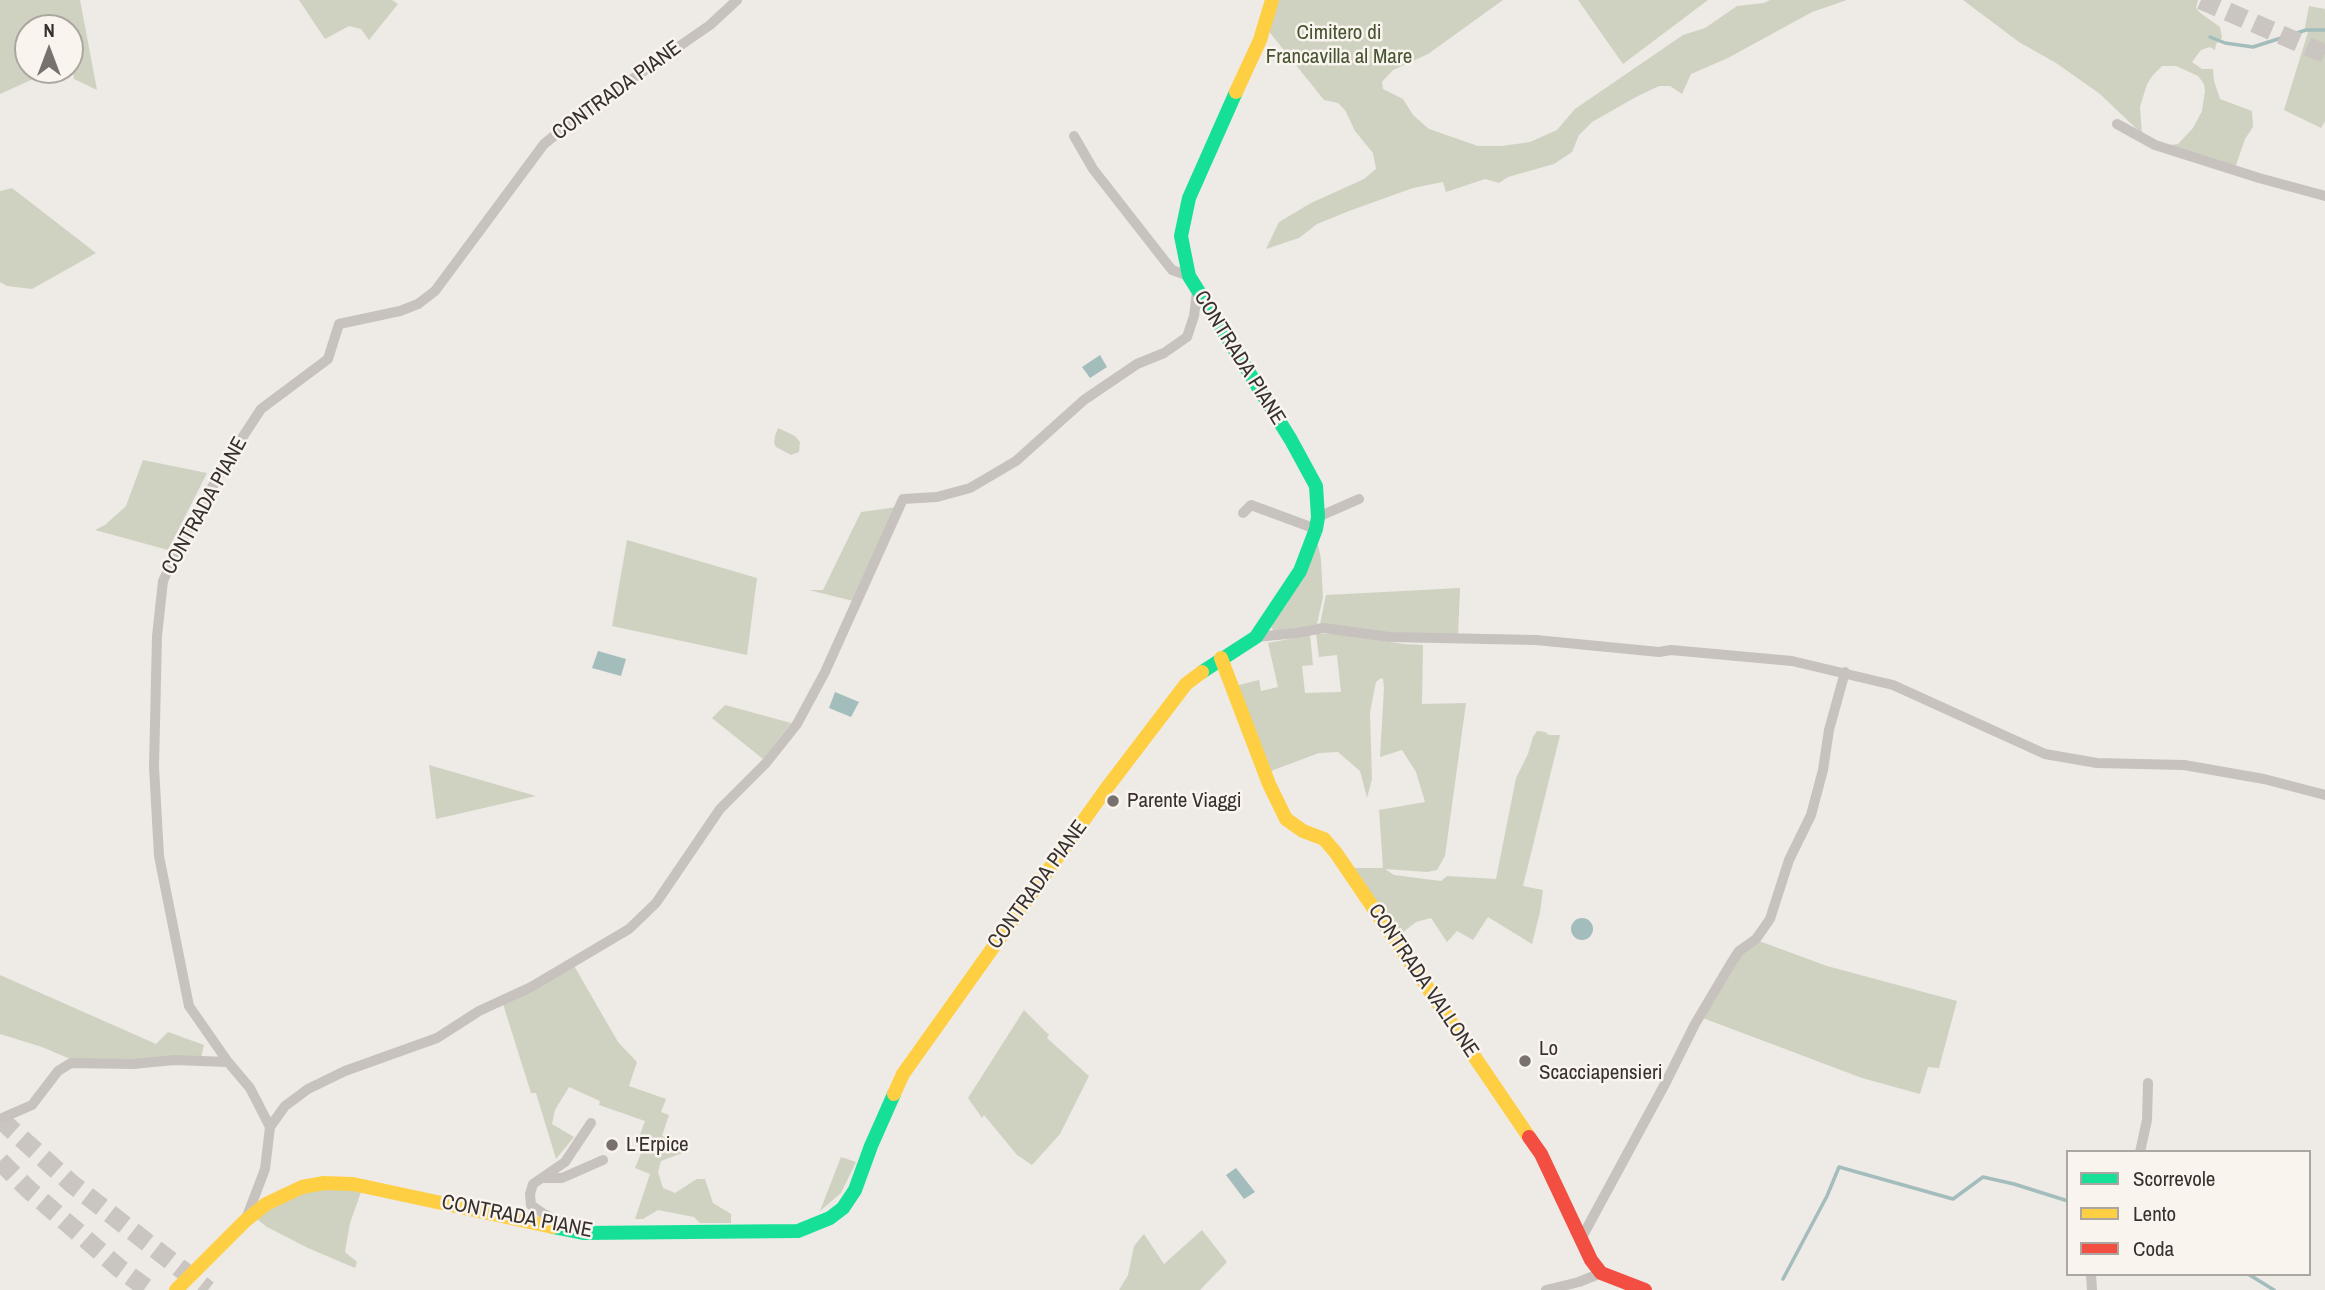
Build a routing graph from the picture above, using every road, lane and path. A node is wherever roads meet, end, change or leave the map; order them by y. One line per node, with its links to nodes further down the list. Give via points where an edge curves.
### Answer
1 (1272, 0): 6 (street, CONTRADA PIANE, via 1260,40 1189,198 1181,236)
2 (730, 2): 15 (street, CONTRADA PIANE, via 710,25 544,144 435,291 400,312 339,324 328,359 261,410 177,549 163,581 157,636 154,767 159,856 189,1006)
3 (2117, 124): 5 (street, via 2155,145)
4 (1074, 136): 6 (street, via 1093,169 1172,270)
5 (2325, 197)
6 (1189, 276): 7 (street, CONTRADA PIANE)
7 (1197, 290): 10 (street, CONTRADA PIANE, via 1316,486); 19 (street, via 1187,337 1084,400 1016,461 970,488 937,497 903,499 797,724 720,809 656,903 629,929 437,1038 308,1089 285,1106)
8 (1359, 499): 10 (street)
9 (1242, 513): 10 (street, via 1251,505)
10 (1317, 523): 11 (street, CONTRADA PIANE, via 1300,571)
11 (1256, 637): 12 (street, CONTRADA PIANE); 13 (street, via 1323,628 1390,637 1536,640 1744,655)
12 (1221, 658): 24 (street, CONTRADA PIANE, via 1185,684 903,1074 855,1190 843,1208 798,1231); 25 (street, CONTRADA VALLONE, via 1286,819 1324,839 1336,853 1541,1154)
13 (1844, 672): 14 (street, via 1893,685 2045,754 2097,763 2184,765); 25 (street, via 1811,815 1789,860 1770,919 1730,965 1695,1024)
14 (2325, 795)
15 (228, 1062): 17 (street, via 71,1063 62,1067 32,1105); 19 (street, CONTRADA PIANE, via 250,1088)
16 (2148, 1083): 20 (street)
17 (0, 1119)
18 (591, 1123): 22 (street, via 565,1162)
19 (270, 1127): 23 (street, CONTRADA PIANE, via 265,1169)
20 (2140, 1150)
21 (603, 1160): 22 (street, via 562,1178)
22 (544, 1178): 24 (street, via 533,1184 531,1205)
23 (245, 1222): 24 (street, CONTRADA PIANE, via 286,1193 344,1183); 27 (street, CONTRADA PIANE)
24 (583, 1233)
25 (1581, 1239): 26 (street, CONTRADA VALLONE)
26 (1601, 1273): 28 (street); 29 (street)
27 (176, 1290)
28 (1546, 1290)
29 (1645, 1290)

